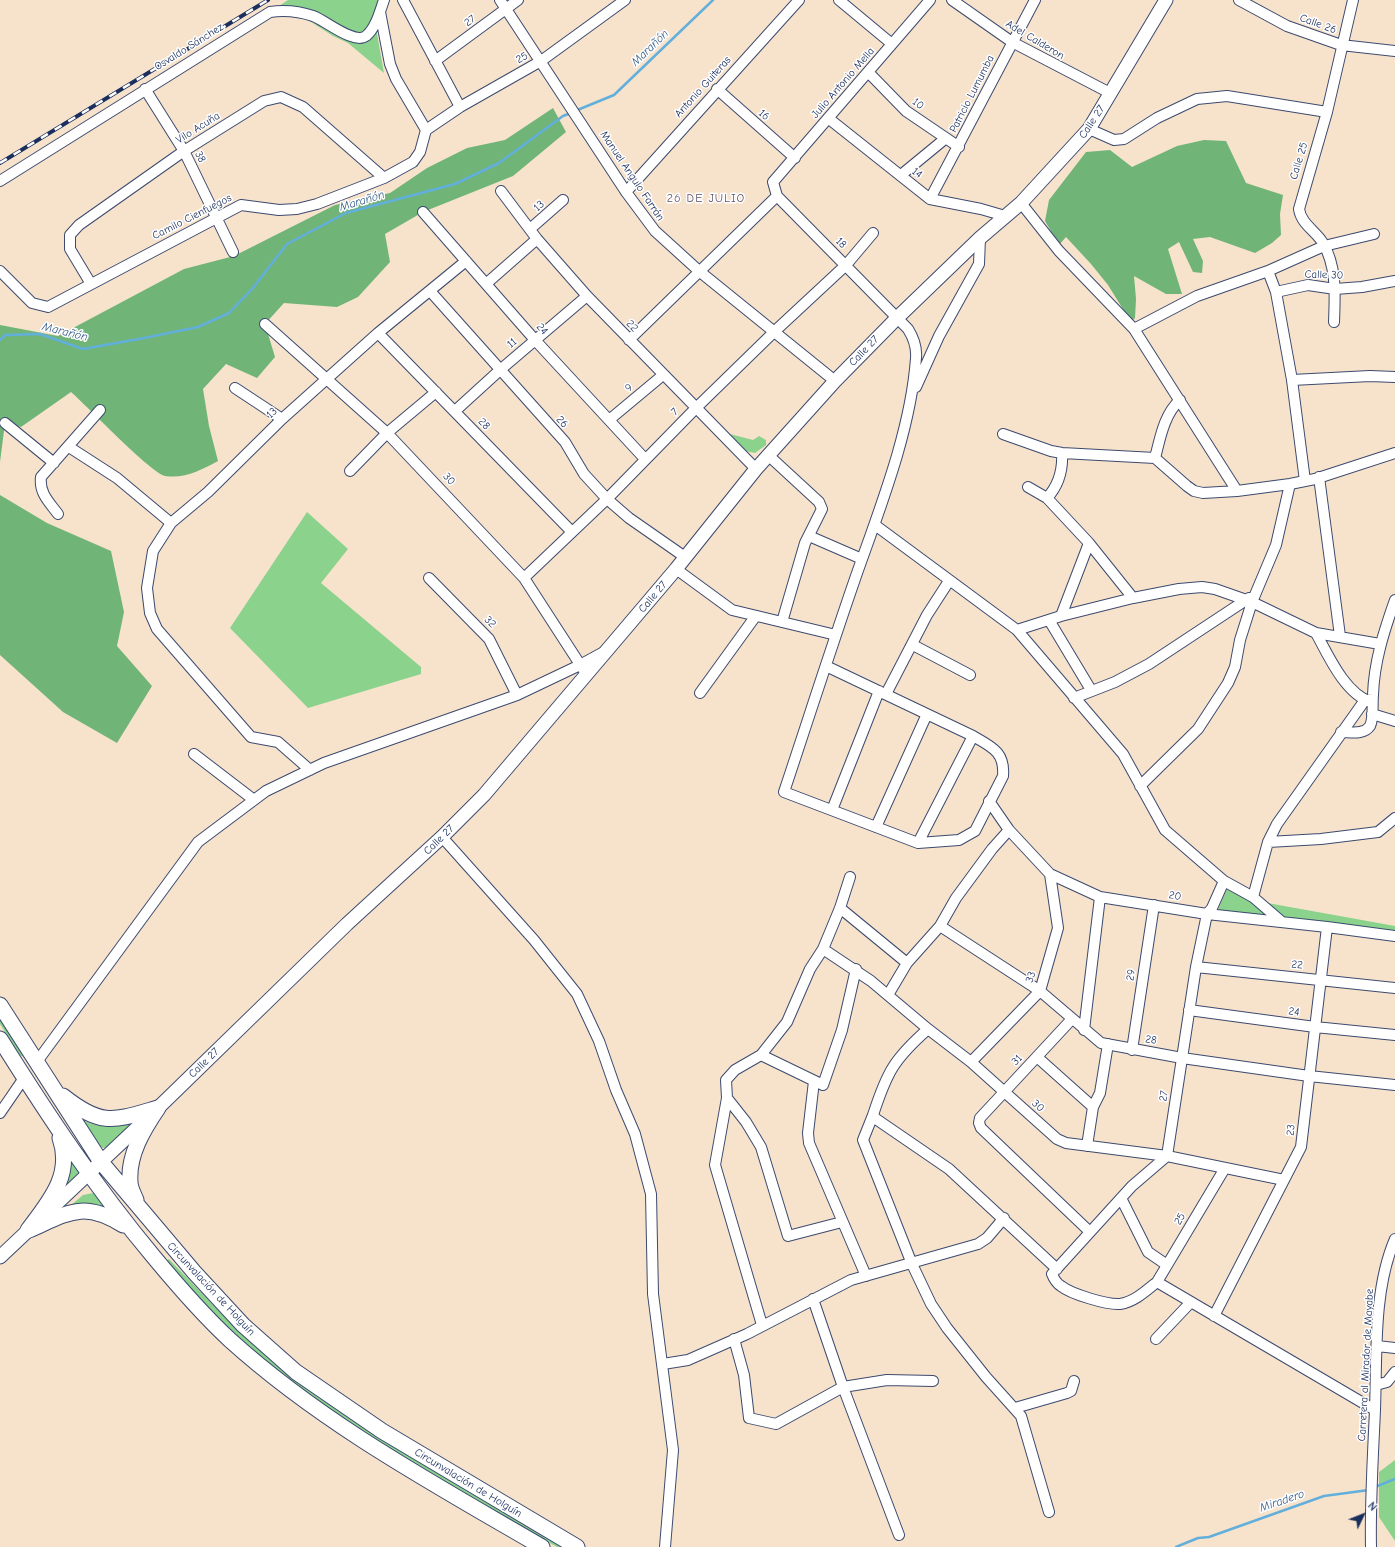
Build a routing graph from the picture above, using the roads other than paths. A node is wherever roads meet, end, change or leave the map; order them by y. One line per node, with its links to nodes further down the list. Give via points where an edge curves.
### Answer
1 (384, 0): 15 (street, Osvaldo Sánchez)
2 (403, 0): 20 (street)
3 (500, 0): 14 (street, Manuel Angulo Farrán)
4 (518, 0): 14 (street, 27)
5 (625, 0): 21 (street, 25)
6 (799, 0): 24 (street, Antonio Guiteras)
7 (839, 0): 17 (street)
8 (930, 0): 17 (street, Julio Antonio Mella)
9 (952, 0): 16 (street, Adel Calderon)
10 (1035, 0): 16 (street, Patricio Lumumba)
11 (1166, 0): 25 (main road, Calle 27)
12 (1239, 0): 18 (street, Calle 26, via 1287,26)
13 (1353, 0): 18 (street, Calle 25)
14 (506, 10): 20 (street, 27); 21 (street, Manuel Angulo Farrán)
15 (380, 11): 23 (street, Osvaldo Sánchez, via 366,36 360,38 353,37 314,16 285,10 270,12); 30 (street, via 390,64)
16 (1012, 42): 25 (street, Adel Calderon); 32 (street, Patricio Lumumba)
17 (892, 44): 22 (street, Julio Antonio Mella)
18 (1341, 45): 19 (street, Calle 26); 27 (street, Calle 25)
19 (1395, 51)
20 (435, 61): 26 (street)
21 (541, 61): 26 (street, 25); 39 (street, Manuel Angulo Farrán)
22 (868, 72): 28 (street, Julio Antonio Mella); 31 (street, 10, via 906,111)
23 (145, 89): 33 (street, 38); 37 (street, Osvaldo Sánchez)
24 (717, 89): 34 (street, 16); 39 (street, Antonio Guiteras)
25 (1110, 93): 29 (main road, Calle 27)
26 (460, 107): 30 (street, 25)
27 (1327, 112): 29 (street, via 1227,96 1196,99 1156,118 1124,139 1114,140); 52 (street, Calle 25, via 1299,209 1302,219)
28 (828, 118): 34 (street, Julio Antonio Mella); 35 (street, 14)
29 (1089, 129): 43 (main road, Calle 27)
30 (426, 130): 36 (street, Camilo Cienfuegos, via 420,152 413,162)
31 (946, 138): 32 (street, 10); 35 (street)
32 (959, 147): 41 (street, Patricio Lumumba)
33 (184, 151): 36 (street, Vilo Acuña, via 264,101 281,97 303,107); 46 (street, 38); 61 (street, Vilo Acuña, via 79,225 70,235 70,249)
34 (795, 158): 40 (street, Julio Antonio Mella, via 774,182)
35 (901, 175): 41 (street, 14)
36 (384, 178): 46 (street, Camilo Cienfuegos, via 317,204 297,209 279,210 241,205)
37 (0, 181)
38 (501, 191): 47 (street, 22)
39 (626, 192): 57 (street, Manuel Angulo Farrán, via 655,231)
40 (777, 196): 55 (street, 18); 57 (street)
41 (930, 199): 45 (street, 14)
42 (563, 200): 47 (street, 13)
43 (1021, 203): 45 (main road, Calle 27); 69 (street, via 1059,251)
44 (423, 212): 54 (street, 24)
45 (1005, 216): 50 (main road, Calle 27)
46 (217, 217): 53 (street, 38); 61 (street, Camilo Cienfuegos)
47 (530, 230): 51 (street, 22)
48 (873, 233): 55 (street, 7)
49 (1374, 234): 52 (street)
50 (980, 238): 66 (main road, Calle 27); 82 (street, via 979,264 939,336)
51 (537, 239): 60 (street); 65 (street, 22)
52 (1324, 246): 58 (street); 62 (street, Calle 25, via 1332,266)
53 (233, 252)
54 (466, 261): 60 (street, 24); 63 (street, 13)
55 (846, 265): 66 (street, 18); 70 (street, 7)
56 (0, 271): 61 (street, Camilo Cienfuegos, via 32,303 48,307)
57 (699, 271): 70 (street, Manuel Angulo Farrán); 73 (street)
58 (1268, 272): 64 (street); 69 (street, via 1197,296)
59 (1395, 281): 62 (street, Calle 30)
60 (487, 283): 72 (street, 24)
61 (91, 284)
62 (1335, 289): 64 (street, Calle 30, via 1308,285); 67 (street, Calle 25)
63 (430, 291): 71 (street, 13); 74 (street, 26)
64 (1276, 292): 78 (street)
65 (587, 296): 72 (street, 11); 73 (street, 22)
66 (897, 318): 79 (main road, Calle 27); 82 (street, 18, via 912,337 916,352)
67 (1334, 322)
68 (265, 324): 77 (street, 30)
69 (1134, 329): 83 (street)
70 (775, 331): 79 (street, Manuel Angulo Farrán); 84 (street, 7)
71 (378, 333): 77 (street, 13); 81 (street, 28)
72 (535, 340): 74 (street, 11); 88 (street, 24)
73 (629, 340): 75 (street, 22)
74 (500, 370): 86 (street, 11); 107 (street, 26, via 565,442 584,474)
75 (664, 375): 84 (street, 22); 88 (street, 9)
76 (1395, 377): 78 (street)
77 (325, 380): 87 (street, 13); 90 (street, 30)
78 (1292, 380): 102 (street)
79 (835, 381): 95 (main road, Calle 27)
80 (235, 388): 87 (street)
81 (436, 392): 86 (street, 28); 90 (street)
82 (910, 398): 110 (street, via 900,442)
83 (1180, 400): 96 (street, via 1164,426); 105 (street)
84 (696, 408): 97 (street, 7); 99 (street, 22)
85 (100, 410): 92 (street)
86 (454, 410): 111 (street, 28)
87 (282, 419): 109 (street, 13, via 208,492)
88 (609, 420): 97 (street, 24)
89 (5, 423): 98 (street)
90 (387, 433): 100 (street); 118 (street, 30)
91 (1003, 434): 93 (street)
92 (69, 447): 98 (street); 109 (street, via 117,478)
93 (1062, 453): 96 (street); 106 (street, via 1063,466 1058,481)
94 (1395, 453): 101 (street)
95 (768, 454): 99 (main road, Calle 27); 112 (street, via 819,502 822,509)
96 (1155, 458): 105 (street, via 1194,491)
97 (645, 459): 107 (street, 7)
98 (54, 464): 108 (street, via 41,477 40,485)
99 (756, 469): 114 (main road, Calle 27)
100 (350, 471)
101 (1319, 477): 102 (street); 130 (street)
102 (1305, 481): 103 (street)
103 (1290, 484): 105 (street); 121 (street, via 1276,545)
104 (1028, 487): 106 (street)
105 (1237, 491)
106 (1047, 498): 113 (street)
107 (607, 499): 111 (street, 7); 114 (street, 26, via 629,518)
108 (58, 514)
109 (171, 523): 148 (street, 13, via 154,551 147,588 150,613 157,629 251,737 278,742)
110 (874, 525): 115 (street); 119 (street)
111 (572, 532): 118 (street, 7)
112 (809, 536): 115 (street); 126 (street)
113 (1090, 543): 120 (street); 124 (street)
114 (685, 557): 116 (main road, Calle 27)
115 (862, 559): 129 (street)
116 (676, 569): 123 (street, via 732,610); 134 (main road, Calle 27, via 610,648)
117 (429, 578): 139 (street, 32, via 489,639)
118 (524, 578): 134 (street, 30)
119 (949, 581): 127 (street); 132 (street, via 927,615)
120 (1133, 598): 121 (street, via 1202,587 1215,588); 124 (street)
121 (1251, 599): 128 (street); 136 (street, via 1149,664 1115,682); 149 (street, via 1235,667 1215,705 1198,729)
122 (1395, 600): 131 (street)
123 (755, 616): 126 (street); 137 (street)
124 (1061, 616): 125 (street)
125 (1049, 620): 127 (street); 136 (street)
126 (782, 622): 129 (street)
127 (1017, 630): 140 (street)
128 (1316, 633): 130 (street); 141 (street, via 1334,666 1347,683)
129 (836, 635): 133 (street)
130 (1340, 636): 131 (street)
131 (1380, 644): 141 (street)
132 (913, 645): 135 (street); 138 (street)
133 (826, 666): 138 (street); 152 (street, via 784,792)
134 (584, 670): 139 (street); 156 (main road, Calle 27, via 484,795)
135 (970, 675)
136 (1091, 690): 140 (street)
137 (700, 693)
138 (883, 693): 142 (street); 152 (street)
139 (517, 695): 148 (street)
140 (1074, 698): 149 (street, via 1123,754)
141 (1368, 701): 143 (street); 145 (street)
142 (927, 714): 146 (street); 154 (street)
143 (1372, 714): 144 (street); 145 (street, via 1372,722 1366,730)
144 (1395, 720)
145 (1341, 732): 157 (street, via 1277,824)
146 (973, 736): 151 (street, via 991,746 1002,758 1003,776); 158 (street)
147 (194, 754): 150 (street)
148 (310, 770): 150 (street, via 266,791)
149 (1140, 786): 161 (street, via 1165,830)
150 (254, 800): 193 (street, via 198,842)
151 (989, 801): 155 (street, 20); 158 (street, via 975,831 968,836 959,840)
152 (832, 810): 154 (street)
153 (1395, 818): 157 (street, via 1378,832 1321,840)
154 (876, 827): 158 (street)
155 (1009, 830): 159 (street, 20); 168 (street, via 956,898)
156 (442, 837): 202 (main road, Calle 27, via 347,924); 234 (street, via 534,940 577,994 600,1042 616,1090 635,1134 651,1194 653,1294)
157 (1268, 842): 163 (street)
158 (918, 843)
159 (1050, 874): 162 (street, 20); 177 (street, 33, via 1058,928)
160 (850, 877): 165 (street)
161 (1224, 881): 163 (street); 166 (street, 27)
162 (1100, 897): 164 (street, 20); 184 (street)
163 (1253, 897): 167 (street)
164 (1154, 905): 166 (street, 20); 188 (street, 29)
165 (840, 908): 171 (street); 172 (street)
166 (1207, 914): 167 (street, 20); 173 (street, 27)
167 (1282, 922): 169 (street, 20)
168 (940, 926): 172 (street); 177 (street, 28)
169 (1327, 927): 170 (street, 20); 175 (street, 23)
170 (1395, 936)
171 (823, 949): 174 (street, 30); 189 (street, via 810,969 787,1022)
172 (907, 963): 178 (street)
173 (1196, 967): 175 (street, 22); 180 (street, 27)
174 (856, 969): 178 (street, 30); 196 (street, via 842,1030 823,1085)
175 (1321, 980): 176 (street, 22); 182 (street, 23)
176 (1395, 988)
177 (1040, 991): 181 (street, 28); 192 (street, 33)
178 (888, 995): 183 (street, 30)
179 (0, 1006): 193 (highway, Circunvalación de Holguín)
180 (1189, 1010): 182 (street, 24); 191 (street, 27)
181 (1071, 1020): 184 (street, 28); 190 (street, 31)
182 (1315, 1027): 185 (street, 24); 194 (street, 23)
183 (928, 1029): 192 (street, 30); 204 (street, via 894,1062 882,1086)
184 (1084, 1030): 187 (street, 28, via 1101,1043)
185 (1395, 1035)
186 (0, 1040): 195 (highway, Circunvalación de Holguín)
187 (1108, 1044): 188 (street, 28); 201 (street, via 1100,1093)
188 (1132, 1050): 191 (street, 28)
189 (761, 1055): 196 (street); 200 (street, via 735,1070 726,1080)
190 (1037, 1057): 199 (street, 31); 201 (street)
191 (1182, 1058): 194 (street, 28); 207 (street, 27)
192 (971, 1062): 199 (street, 30)
193 (36, 1063): 198 (highway, Circunvalación de Holguín)
194 (1309, 1076): 197 (street, 28); 211 (street, 23, via 1301,1147)
195 (24, 1078): 203 (street); 205 (highway, Circunvalación de Holguín)
196 (814, 1081): 215 (street, via 809,1143)
197 (1395, 1085)
198 (53, 1089): 202 (highway, via 79,1109 99,1118 112,1120); 208 (highway, Circunvalación de Holguín)
199 (1004, 1092): 206 (street, 30, via 1057,1139); 218 (street, 31, via 980,1118 981,1128)
200 (727, 1098): 215 (street, via 761,1147 788,1236); 229 (street, via 715,1165)
201 (1093, 1107): 206 (street)
202 (158, 1108): 208 (main road, Calle 27); 213 (highway, via 142,1131 130,1166 130,1184)
203 (0, 1113)
204 (873, 1114): 214 (street, via 876,1119 949,1169); 221 (street, via 863,1140)
205 (54, 1122): 210 (highway, Circunvalación de Holguín); 217 (highway, via 65,1158 63,1172 52,1197)
206 (1087, 1146): 207 (street, 30)
207 (1167, 1156): 209 (street, 30); 212 (street)
208 (101, 1162): 210 (main road, Calle 27); 213 (highway, Circunvalación de Holguín)
209 (1225, 1168): 211 (street, 30); 222 (street, 25)
210 (88, 1174): 216 (highway, Circunvalación de Holguín); 217 (main road, Calle 27)
211 (1284, 1180): 228 (street, 23)
212 (1121, 1198): 218 (street); 222 (street, via 1148,1252)
213 (140, 1210): 245 (highway, Circunvalación de Holguín, via 243,1325 296,1372 382,1431)
214 (1004, 1218): 221 (street, via 982,1242); 223 (street)
215 (842, 1222): 224 (street)
216 (130, 1229): 217 (highway, via 109,1216 91,1210 71,1211); 244 (highway, Circunvalación de Holguín, via 177,1285 229,1339 287,1387 372,1447)
217 (28, 1230): 220 (main road, Calle 27)
218 (1090, 1232): 223 (street)
219 (1395, 1239): 232 (street, Carretera al Mirador de Mayabe, via 1382,1284)
220 (0, 1256)
221 (912, 1264): 224 (street); 240 (street, via 931,1304 947,1328 986,1377)
222 (1167, 1265): 225 (street, 25)
223 (1054, 1271): 225 (street, via 1056,1283 1065,1289 1108,1303 1120,1304 1130,1301)
224 (866, 1276): 226 (street)
225 (1157, 1282): 227 (street)
226 (813, 1299): 229 (street); 239 (street)
227 (1191, 1302): 228 (street); 231 (street)
228 (1214, 1316): 241 (street)
229 (762, 1325): 230 (street)
230 (734, 1339): 234 (street, via 688,1360); 239 (street, via 744,1375 750,1418 776,1424)
231 (1156, 1339)
232 (1377, 1346): 233 (street); 238 (street, Carretera al Mirador de Mayabe)
233 (1395, 1348)
234 (663, 1364): 246 (street, via 673,1450)
235 (1395, 1372): 238 (street, via 1387,1382)
236 (933, 1381): 239 (street, via 886,1380)
237 (1074, 1382): 240 (street, via 1067,1393)
238 (1376, 1385): 241 (street, Carretera al Mirador de Mayabe)
239 (843, 1387): 243 (street)
240 (1015, 1408): 242 (street, via 1020,1416)
241 (1375, 1410): 247 (street, Carretera al Mirador de Mayabe)
242 (1049, 1512)
243 (899, 1535)
244 (542, 1547)
245 (577, 1547)
246 (665, 1547)
247 (1370, 1547)

